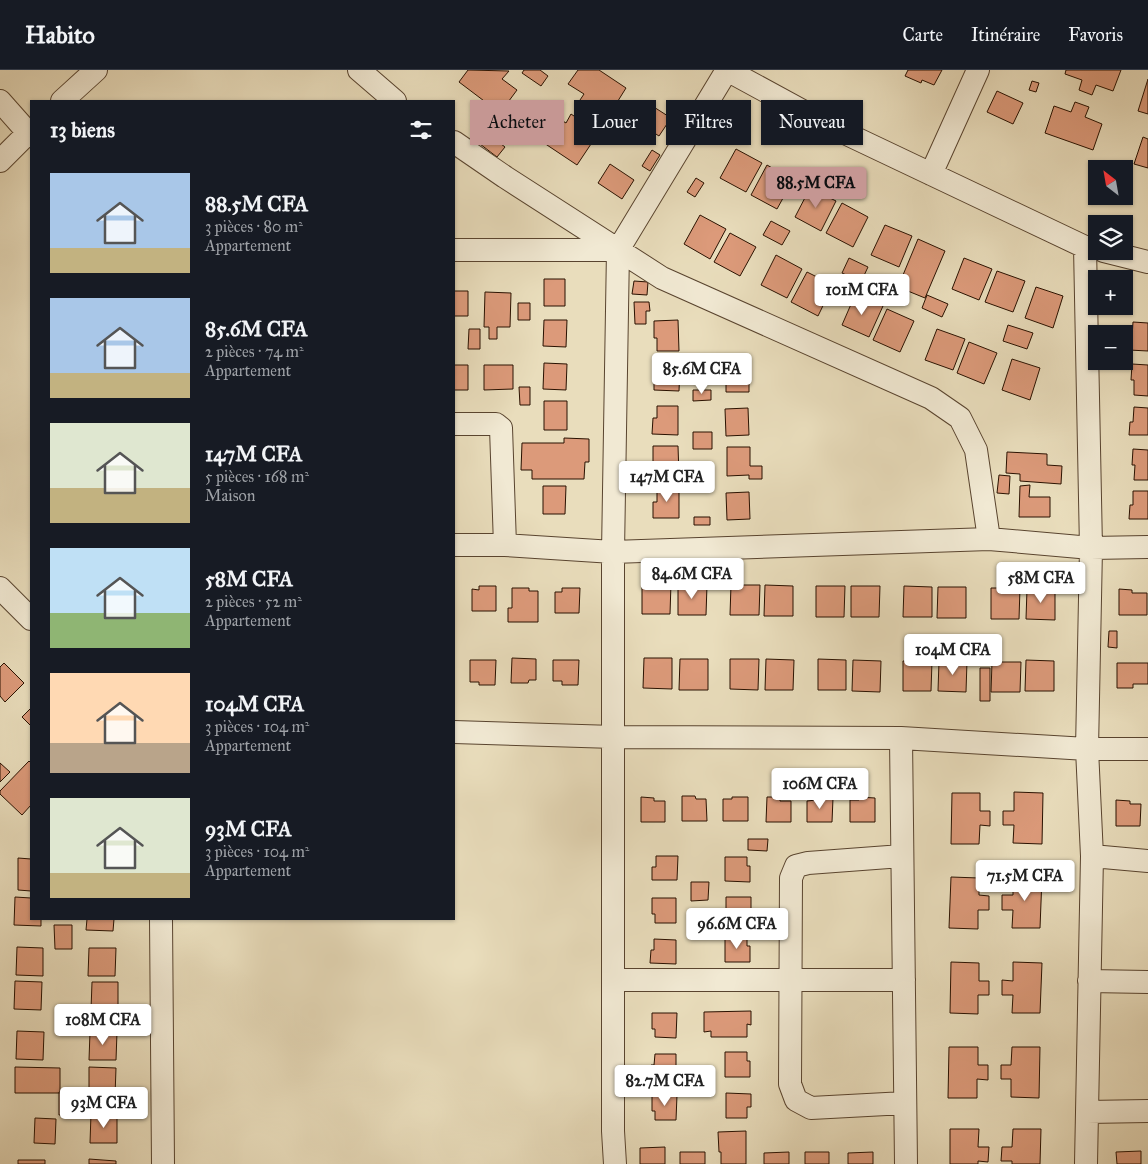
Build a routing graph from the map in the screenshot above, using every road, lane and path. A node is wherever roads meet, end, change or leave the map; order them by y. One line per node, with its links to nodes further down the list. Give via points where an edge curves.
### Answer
1 (96, 70): 6 (street)
2 (359, 70): 5 (street)
3 (727, 70): 11 (street, via 830,126); 14 (street)
4 (978, 70): 11 (street)
5 (388, 99)
6 (63, 100)
7 (0, 101): 8 (street)
8 (30, 133): 10 (street)
9 (455, 143): 14 (street)
10 (0, 161)
11 (932, 174): 12 (street)
12 (1088, 246)
13 (455, 250): 14 (street)
14 (618, 250): 19 (street, via 662,278 931,398 960,418 976,450); 24 (street)
15 (1133, 258): 17 (street)
16 (1095, 260): 23 (street)
17 (1148, 262)
18 (455, 424): 21 (street, via 496,424 500,428)
19 (989, 539): 23 (street); 24 (street)
20 (455, 545): 21 (street)
21 (504, 545): 24 (street)
22 (1148, 547): 23 (street)
23 (1090, 548): 30 (street)
24 (613, 552): 28 (street)
25 (0, 588): 26 (street)
26 (30, 618)
27 (455, 732): 28 (street)
28 (614, 737): 29 (street); 36 (street)
29 (901, 738): 30 (street); 32 (street)
30 (1086, 749): 31 (street); 33 (street)
31 (1148, 749)
32 (902, 856): 37 (street, via 796,866 791,878); 38 (street)
33 (1092, 856): 34 (street); 39 (street)
34 (1148, 861)
35 (161, 920): 44 (street)
36 (613, 980): 37 (street); 45 (street)
37 (789, 980): 38 (street); 41 (street, via 790,1084 796,1100 811,1108)
38 (904, 980): 41 (street)
39 (1089, 981): 40 (street); 43 (street)
40 (1148, 982)
41 (905, 1103): 46 (street)
42 (1148, 1110): 43 (street)
43 (1087, 1112): 47 (street)
44 (163, 1164)
45 (615, 1164)
46 (906, 1164)
47 (1086, 1164)

